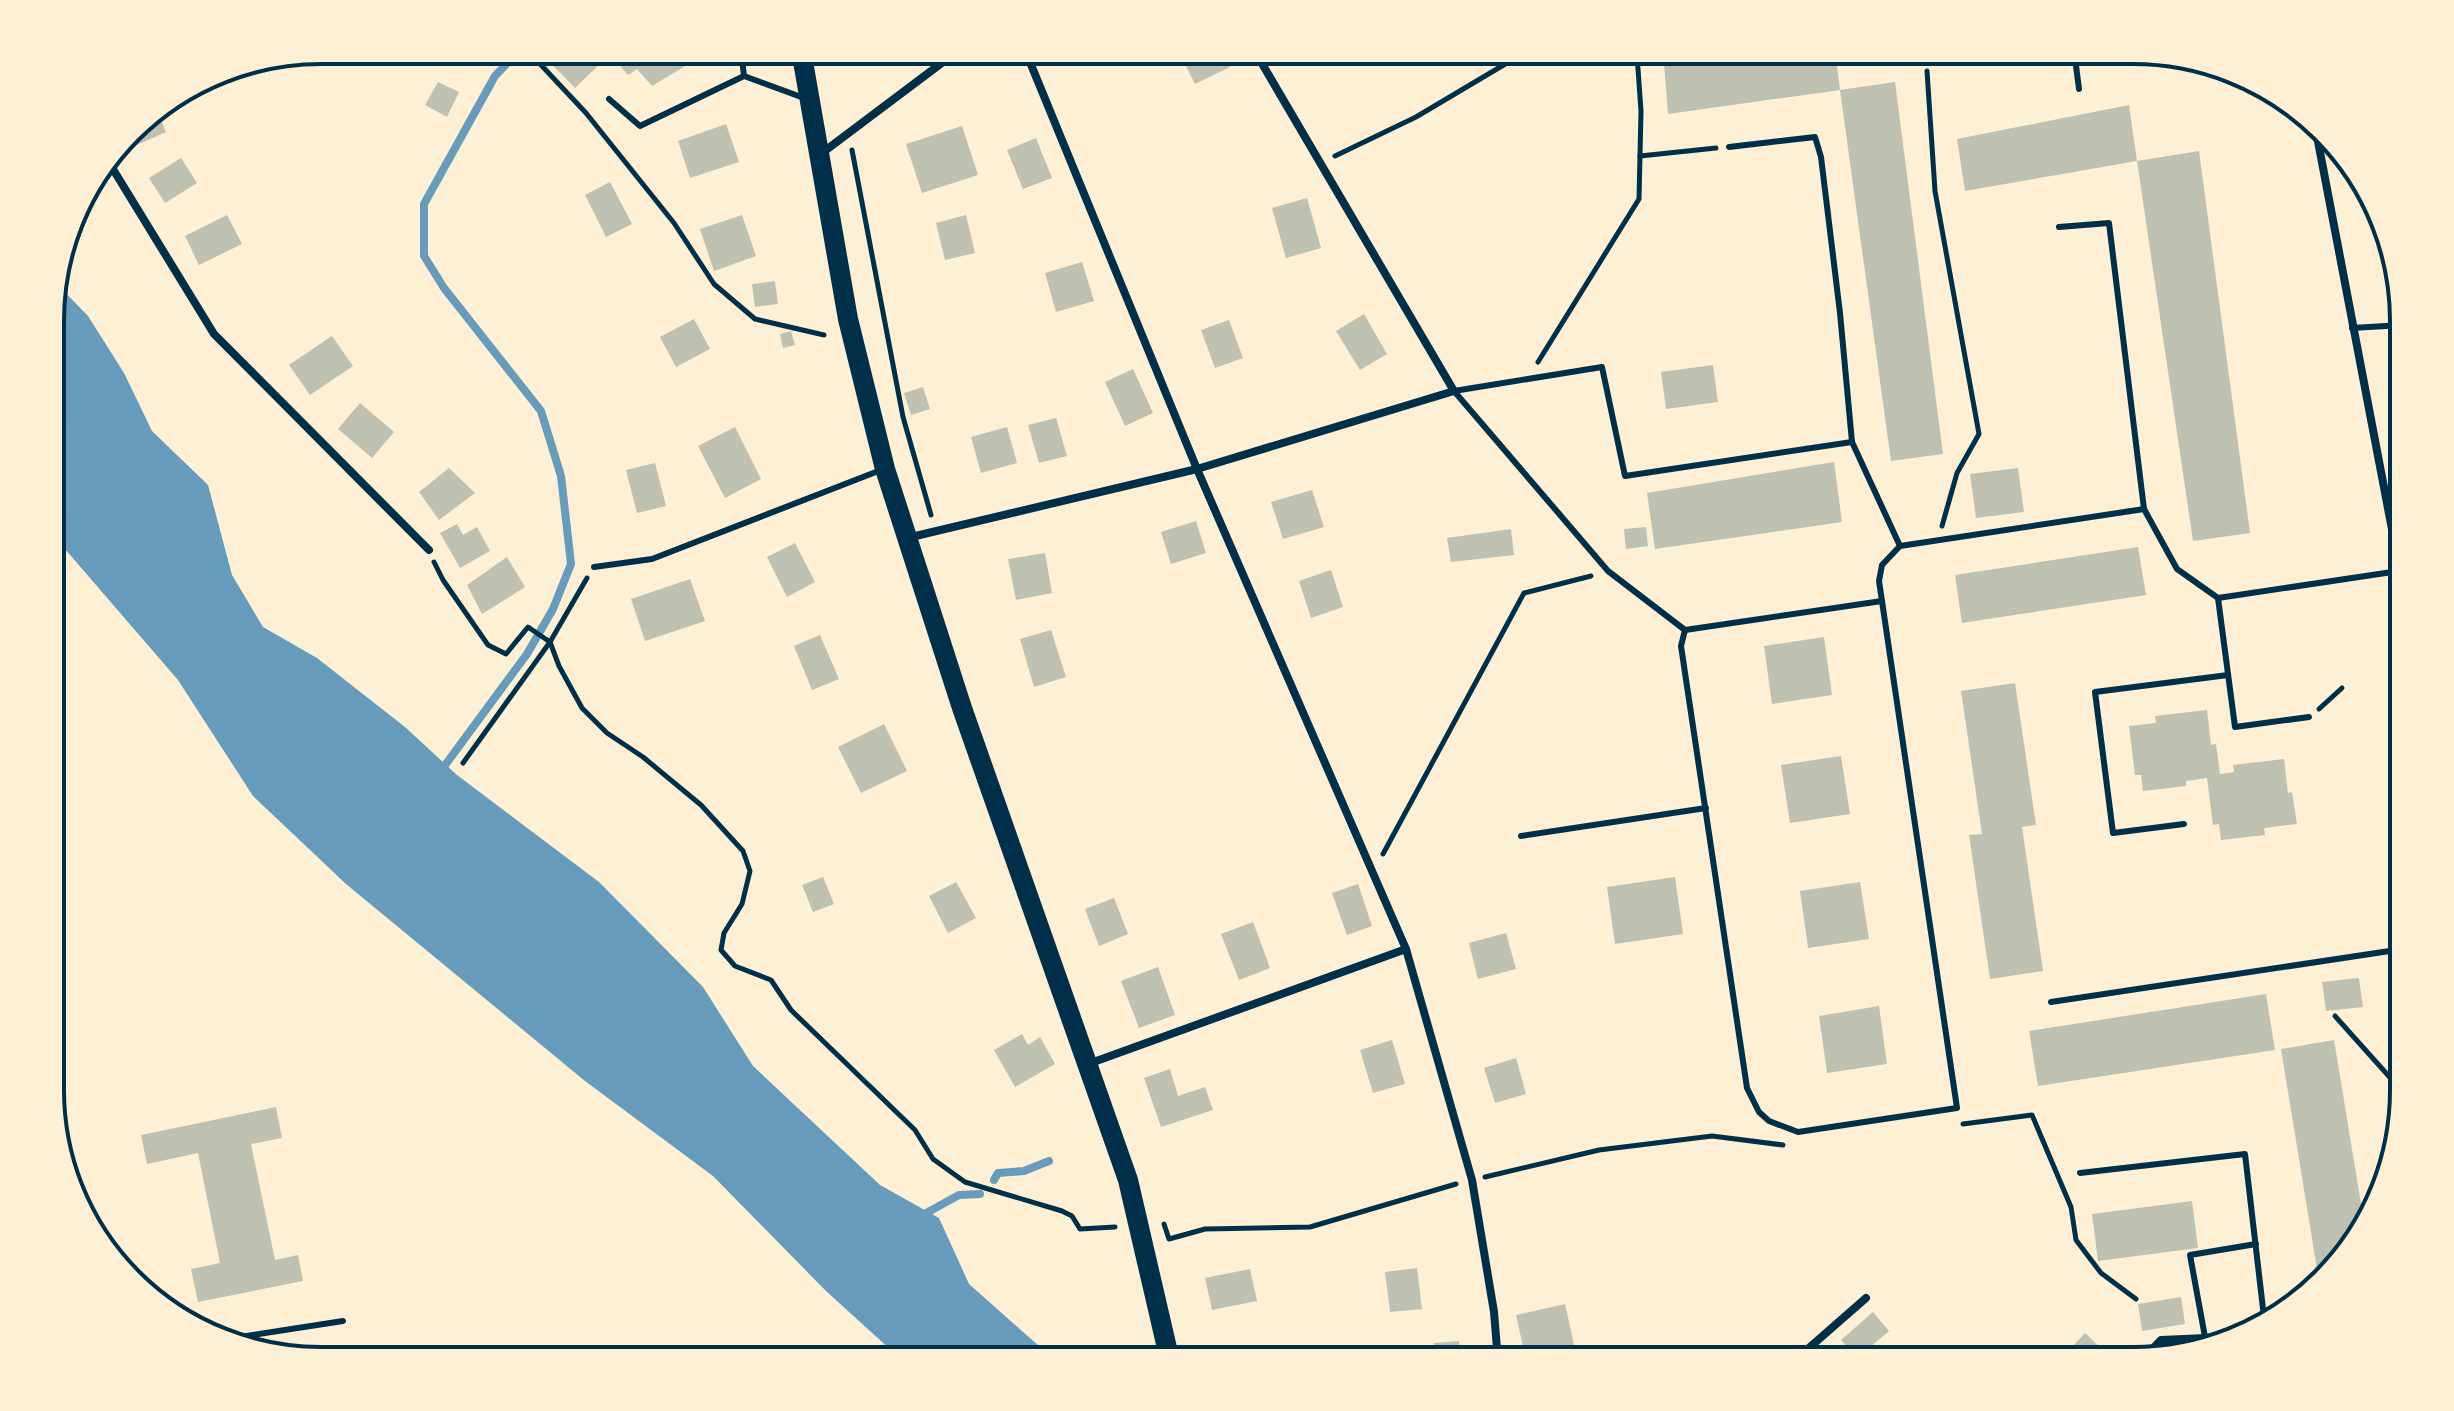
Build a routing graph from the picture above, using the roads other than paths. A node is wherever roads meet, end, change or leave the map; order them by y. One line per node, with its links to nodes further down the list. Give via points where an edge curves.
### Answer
1 (743, 64): 7 (lane)
2 (804, 64): 10 (main road)
3 (940, 64): 13 (street)
4 (1031, 64): 21 (street)
5 (1262, 64): 18 (street)
6 (2076, 64): 8 (lane)
7 (744, 76): 9 (lane, via 640,126); 10 (lane)
8 (2079, 89)
9 (609, 99)
10 (811, 100): 13 (main road)
11 (2318, 142): 17 (street)
12 (1729, 147): 19 (lane, via 1815,137)
13 (821, 153): 20 (main road, via 848,319)
14 (113, 170): 26 (street, via 214,334)
15 (2059, 227): 22 (lane, via 2109,223)
16 (2389, 326): 17 (lane)
17 (2352, 328): 23 (street)
18 (1454, 391): 19 (lane, via 1602,367 1625,476); 21 (street); 31 (lane, via 1608,571)
19 (1852, 442): 25 (lane)
20 (885, 469): 24 (main road); 27 (lane, via 652,559)
21 (1197, 469): 24 (street); 37 (street)
22 (2144, 509): 25 (lane); 29 (lane, via 2177,569)
23 (2389, 519)
24 (907, 538): 40 (main road)
25 (1900, 546): 30 (lane, via 1882,565)
26 (429, 550)
27 (594, 567)
28 (2389, 572): 29 (lane)
29 (2218, 598): 32 (lane)
30 (1882, 601): 31 (lane); 34 (lane, via 1957,1108 1798,1132 1759,1112 1747,1088)
31 (1685, 630): 34 (lane, via 1681,646)
32 (2228, 675): 33 (lane, via 2235,727); 35 (lane, via 2095,692 2113,833)
33 (2309, 717)
34 (1706, 808): 36 (lane)
35 (2184, 824)
36 (1521, 836)
37 (1406, 949): 40 (street); 49 (street, via 1472,1180)
38 (2389, 952): 39 (lane)
39 (2051, 1002)
40 (1088, 1064): 52 (main road, via 1128,1180)
41 (2080, 1173): 42 (lane, via 2245,1154)
42 (2256, 1244): 44 (lane); 48 (lane, via 2190,1255)
43 (1866, 1298): 50 (street)
44 (2263, 1312)
45 (343, 1321): 46 (lane)
46 (247, 1336)
47 (2202, 1337): 51 (street, via 2161,1340)
48 (2205, 1337)
49 (1497, 1346)
50 (1811, 1346)
51 (2156, 1346)
52 (1167, 1347)

